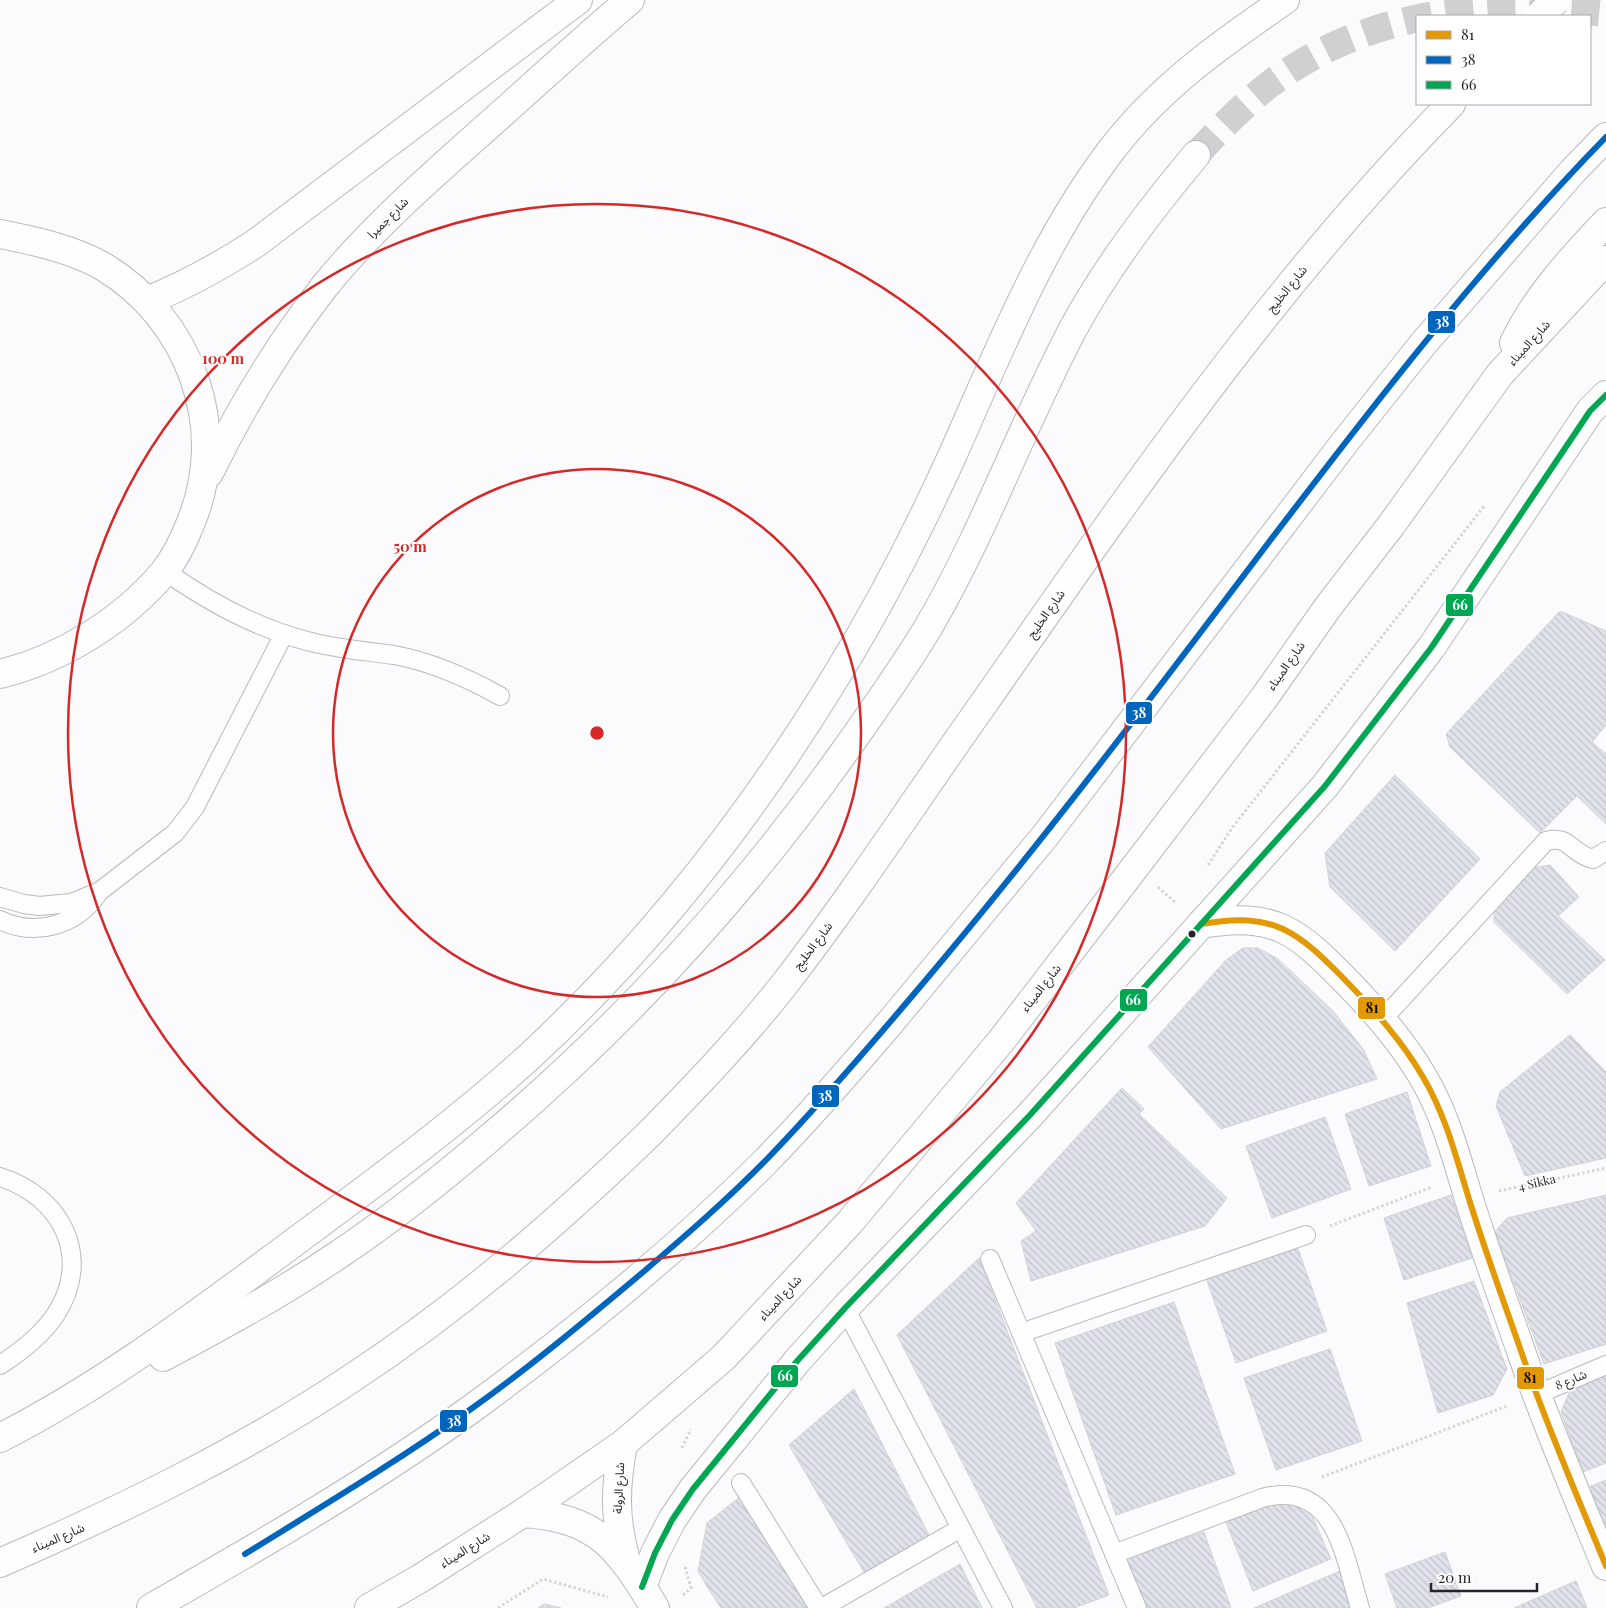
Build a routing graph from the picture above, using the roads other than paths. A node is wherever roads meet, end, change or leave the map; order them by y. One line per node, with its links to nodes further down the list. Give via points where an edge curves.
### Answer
1 (578, 0): 13 (main road, via 256,243 200,277)
2 (630, 0): 16 (main road, شارع جميرا, via 404,201 363,242 325,286 258,381)
3 (1285, 0): 35 (main road, via 1201,58 1176,80 1120,139 1088,182 1064,220 996,354 921,524 839,671 746,810 641,941 584,1003 472,1107 172,1333)
4 (1556, 0): 5 (main road, bridge)
5 (1540, 15)
6 (1450, 105): 27 (main road, شارع الخليج, via 1338,225 1251,332 1058,597 856,888 782,987 719,1062)
7 (1606, 137): 47 (main road, via 1423,344 1045,836 889,1024 758,1168 697,1226 551,1349 473,1408 392,1463)
8 (1196, 155): 35 (main road, via 1112,264 1077,323 1045,384 976,539 928,628 822,784 712,920 653,984 529,1104 396,1214 340,1254 231,1321 161,1358)
9 (1606, 222): 14 (main road, via 1560,272 1537,304)
10 (0, 234): 13 (main road, via 73,252 102,266)
11 (1606, 260): 14 (main road, شارع الميناء)
12 (1606, 286): 14 (main road, via 1538,349)
13 (147, 301): 16 (main road, via 180,345 193,372 206,427)
14 (1500, 374): 38 (main road, شارع الميناء, via 1264,698 1000,1041 850,1222 724,1357)
15 (1606, 395): 25 (main road, via 1586,417 1474,586 1379,718 1325,786)
16 (204, 484): 17 (main road, via 182,544)
17 (165, 571): 18 (lane, via 222,607); 19 (main road, via 146,592 102,627 71,646)
18 (284, 634): 20 (lane, via 338,648 422,661); 22 (lane, via 188,817 166,841)
19 (0, 674)
20 (500, 696)
21 (1605, 855): 26 (lane, via 1592,859 1581,856 1565,841 1546,841)
22 (100, 890): 23 (lane, via 71,903 55,905 24,904); 24 (lane, via 82,911 58,925 31,928)
23 (0, 897)
24 (0, 920)
25 (1201, 924): 26 (main road, via 1231,919 1252,920 1295,934 1313,947); 31 (main road, via 1030,1115)
26 (1382, 1020): 36 (main road, via 1423,1077 1440,1108)
27 (652, 1132): 44 (main road, شارع الميناء, via 507,1264 350,1380 182,1479)
28 (0, 1177): 33 (lane, via 33,1191 48,1205 69,1241 72,1261 71,1281 55,1315 17,1353)
29 (1306, 1235): 32 (lane)
30 (990, 1258): 32 (lane)
31 (845, 1308): 41 (lane); 46 (main road, via 752,1414 693,1489 659,1544)
32 (1021, 1333): 42 (lane)
33 (0, 1365)
34 (1606, 1365): 36 (lane, شارع 8)
35 (97, 1384): 37 (main road)
36 (1536, 1394): 45 (main road)
37 (0, 1438)
38 (623, 1444): 40 (main road, شارع الميناء); 43 (main road, شارع الرولة, via 616,1502 618,1532)
39 (741, 1483): 49 (lane)
40 (523, 1513): 43 (main road, شارع الرولة, via 547,1514 570,1520 603,1539); 48 (main road, شارع الميناء)
41 (961, 1528): 49 (lane); 50 (lane)
42 (1114, 1554): 51 (lane); 52 (lane, via 1279,1494 1296,1495 1311,1501 1334,1526)
43 (626, 1561): 46 (main road, شارع الرولة)
44 (0, 1563)
45 (1606, 1566)
46 (648, 1598)
47 (151, 1608)
48 (369, 1608)
49 (820, 1608)
50 (1003, 1608)
51 (1136, 1608)
52 (1360, 1608)

